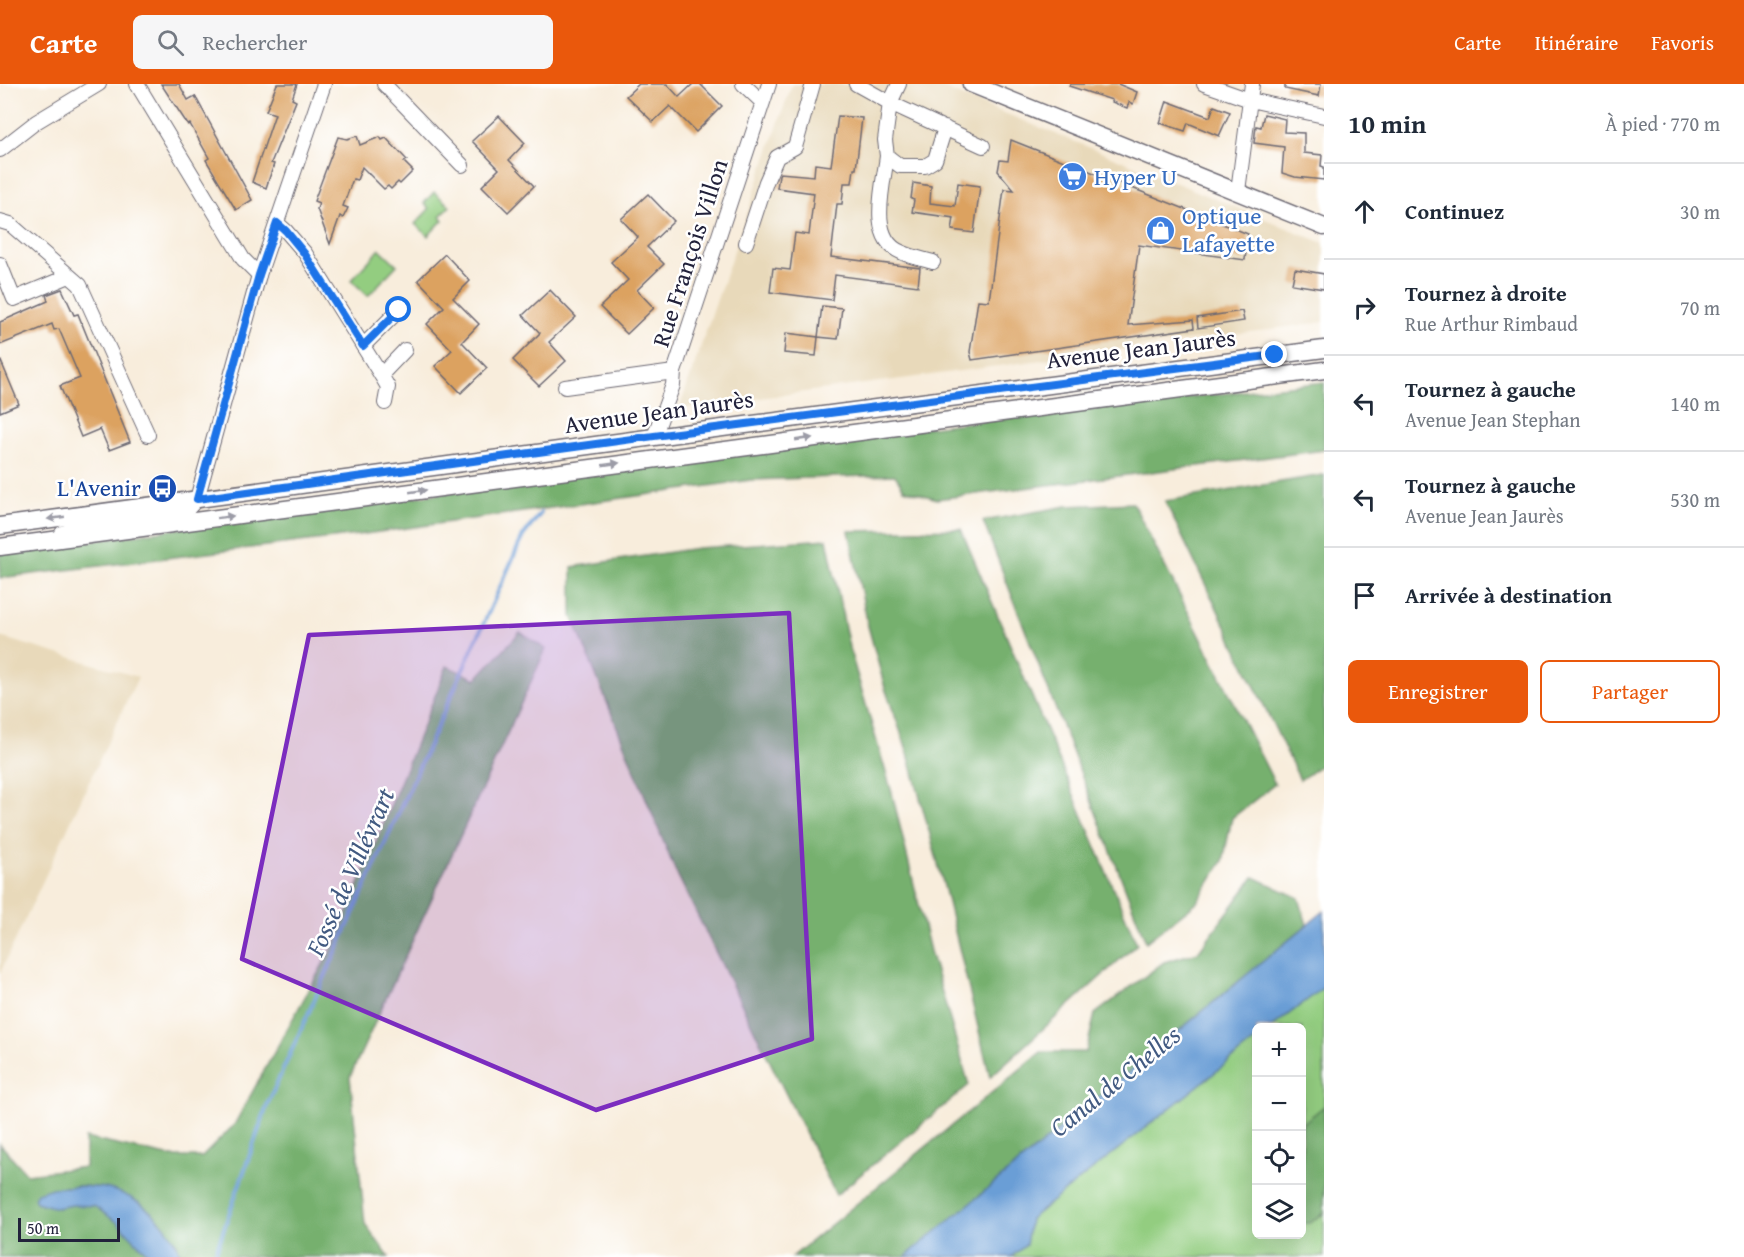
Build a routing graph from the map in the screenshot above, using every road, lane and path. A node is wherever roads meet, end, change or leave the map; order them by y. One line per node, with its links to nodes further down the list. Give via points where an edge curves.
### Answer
1 (99, 84): 19 (street, via 36,122)
2 (137, 84): 29 (street, via 243,259)
3 (324, 84): 24 (street)
4 (384, 84): 21 (street)
5 (743, 84): 14 (street)
6 (769, 84): 14 (street, Rue François Villon)
7 (813, 84): 26 (street, via 795,147 777,157)
8 (856, 84): 15 (street)
9 (899, 84): 15 (street)
10 (971, 84): 22 (main road)
11 (1204, 84): 13 (street)
12 (1252, 84): 13 (street)
13 (1250, 100): 16 (street); 22 (street)
14 (762, 102): 36 (street, Rue François Villon)
15 (890, 103): 17 (street); 20 (street)
16 (1324, 116)
17 (945, 128): 18 (street); 20 (street, via 935,160 925,166 900,166)
18 (983, 146)
19 (0, 150)
20 (887, 156): 27 (street, via 879,219 886,239 898,252)
21 (462, 165)
22 (1238, 191): 25 (main road)
23 (0, 221): 30 (street, via 10,224)
24 (277, 223): 29 (street); 32 (street, via 304,253)
25 (1324, 227)
26 (746, 243)
27 (933, 262)
28 (0, 264): 30 (street, via 14,299)
29 (259, 275): 42 (street)
30 (69, 276): 40 (street, via 80,285)
31 (399, 310): 32 (street)
32 (363, 346): 37 (street)
33 (1324, 349): 41 (main road, Avenue Jean Jaurès)
34 (405, 350): 37 (street)
35 (1324, 370): 44 (main road, Avenue Jean Jaurès, one-way to 35)
36 (674, 372): 38 (street); 41 (street, Rue François Villon)
37 (381, 375): 39 (street, via 388,387)
38 (565, 387)
39 (385, 404)
40 (148, 435)
41 (654, 436): 42 (main road, Avenue Jean Jaurès)
42 (197, 499): 43 (main road, Avenue Jean Jaurès, one-way to 43); 44 (street, via 185,512 80,528)
43 (0, 526)
44 (26, 544): 45 (main road, Avenue Jean Jaurès)
45 (0, 547)

